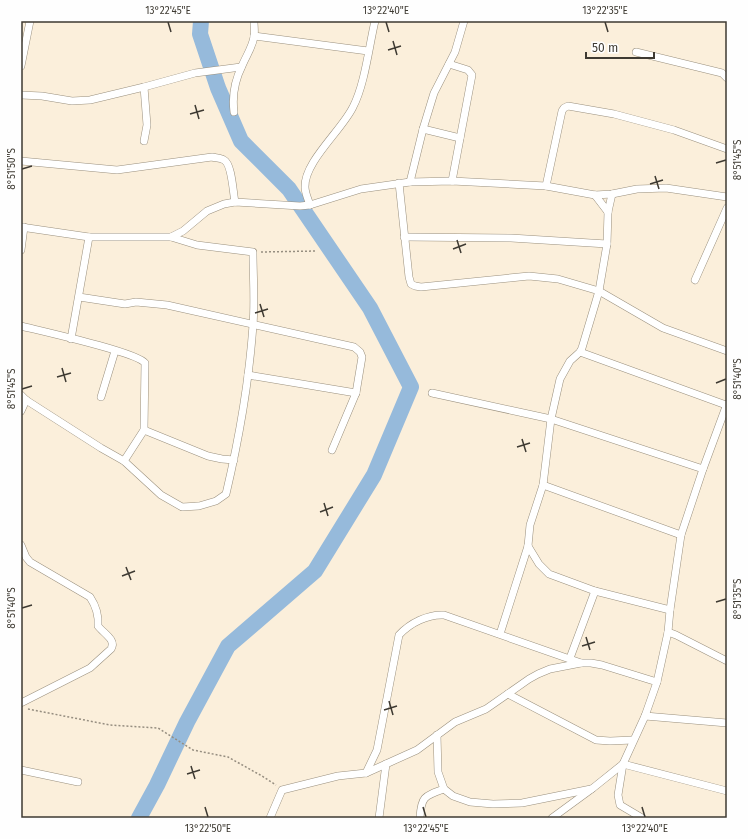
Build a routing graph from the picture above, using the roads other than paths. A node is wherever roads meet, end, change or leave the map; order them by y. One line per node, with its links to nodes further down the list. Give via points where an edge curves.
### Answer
1 (30, 21): 9 (street)
2 (254, 21): 5 (street)
3 (375, 21): 6 (street)
4 (464, 21): 8 (street)
5 (254, 36): 6 (street); 10 (street)
6 (368, 51): 28 (street, via 354,106 318,154 306,178 305,188)
7 (636, 52): 11 (street, via 722,73)
8 (449, 64): 15 (street, via 434,93); 16 (street, via 468,70 472,75)
9 (21, 66)
10 (241, 67): 12 (street, via 195,73); 14 (street, via 232,100)
11 (727, 78)
12 (144, 87): 13 (street, via 90,100 72,101); 17 (street, via 147,125)
13 (21, 95)
14 (234, 112)
15 (423, 129): 16 (street); 21 (street)
16 (460, 138): 20 (street)
17 (144, 141)
18 (727, 149): 23 (street, via 674,130 614,114 568,106 562,111)
19 (21, 162): 27 (street, via 117,170 220,158 226,160 230,166)
20 (452, 181): 21 (street); 23 (street)
21 (410, 182): 22 (street)
22 (398, 183): 28 (street, via 361,189); 34 (street)
23 (546, 186): 25 (street)
24 (612, 194): 25 (street); 26 (street, via 636,189 666,188); 30 (street)
25 (595, 195): 30 (street)
26 (727, 197)
27 (235, 202): 28 (street); 33 (street, via 207,211)
28 (310, 205)
29 (727, 208): 37 (street)
30 (608, 212): 35 (street)
31 (22, 227): 32 (street); 36 (street)
32 (89, 237): 33 (street); 39 (street)
33 (172, 237): 40 (street, via 197,245 253,252)
34 (404, 237): 35 (street, via 511,238); 38 (street, via 410,277 415,286 529,276 558,279)
35 (607, 244): 38 (street)
36 (21, 250)
37 (695, 280)
38 (599, 291): 44 (street, via 663,328); 45 (street)
39 (79, 297): 40 (street, via 125,304 136,302 167,305); 42 (street)
40 (253, 324): 46 (street); 47 (street, via 354,347 362,357)
41 (21, 326): 42 (street)
42 (71, 338): 43 (street)
43 (115, 351): 49 (street); 54 (street, via 142,359 145,363)
44 (727, 351)
45 (580, 352): 51 (street); 53 (street, via 570,361 560,379)
46 (248, 375): 47 (street); 56 (street)
47 (356, 393): 55 (street)
48 (432, 393): 53 (street)
49 (100, 397)
50 (24, 398): 52 (street); 57 (street)
51 (727, 404): 58 (street)
52 (21, 411)
53 (551, 420): 58 (street); 59 (street)
54 (144, 430): 56 (street, via 208,456); 57 (street)
55 (332, 450)
56 (234, 460): 57 (street, via 226,494 204,505 182,507 161,495)
57 (124, 461)
58 (703, 469): 60 (street)
59 (543, 485): 60 (street); 62 (street, via 530,525)
60 (681, 535): 64 (street)
61 (21, 545): 72 (street, via 30,562 90,597 99,617 98,626 113,641 112,649 90,668)
62 (528, 546): 63 (street, via 549,574); 66 (street)
63 (595, 591): 64 (street); 67 (street)
64 (670, 610): 65 (street)
65 (668, 632): 68 (street); 70 (street)
66 (500, 634): 67 (street); 80 (street, via 435,614 404,629 399,635 377,750)
67 (570, 658): 69 (street)
68 (727, 661)
69 (581, 663): 70 (street, via 602,665); 71 (street, via 538,674)
70 (657, 682): 73 (street)
71 (508, 694): 75 (street, via 486,709 455,722); 76 (street, via 596,740)
72 (21, 703)
73 (645, 716): 74 (street); 76 (street)
74 (727, 723)
75 (437, 735): 77 (street, via 416,750); 83 (street, via 438,772)
76 (633, 740): 78 (street)
77 (386, 764): 80 (street); 86 (street)
78 (623, 764): 82 (street); 84 (street); 89 (street, via 618,795 620,805)
79 (21, 770): 81 (street)
80 (366, 773): 85 (street, via 338,776 282,790)
81 (78, 782)
82 (593, 788): 83 (street, via 522,804 470,802 453,796); 88 (street)
83 (444, 789): 87 (street, via 421,802)
84 (727, 791)
85 (270, 818)
86 (379, 818)
87 (420, 818)
88 (552, 818)
89 (642, 818)

